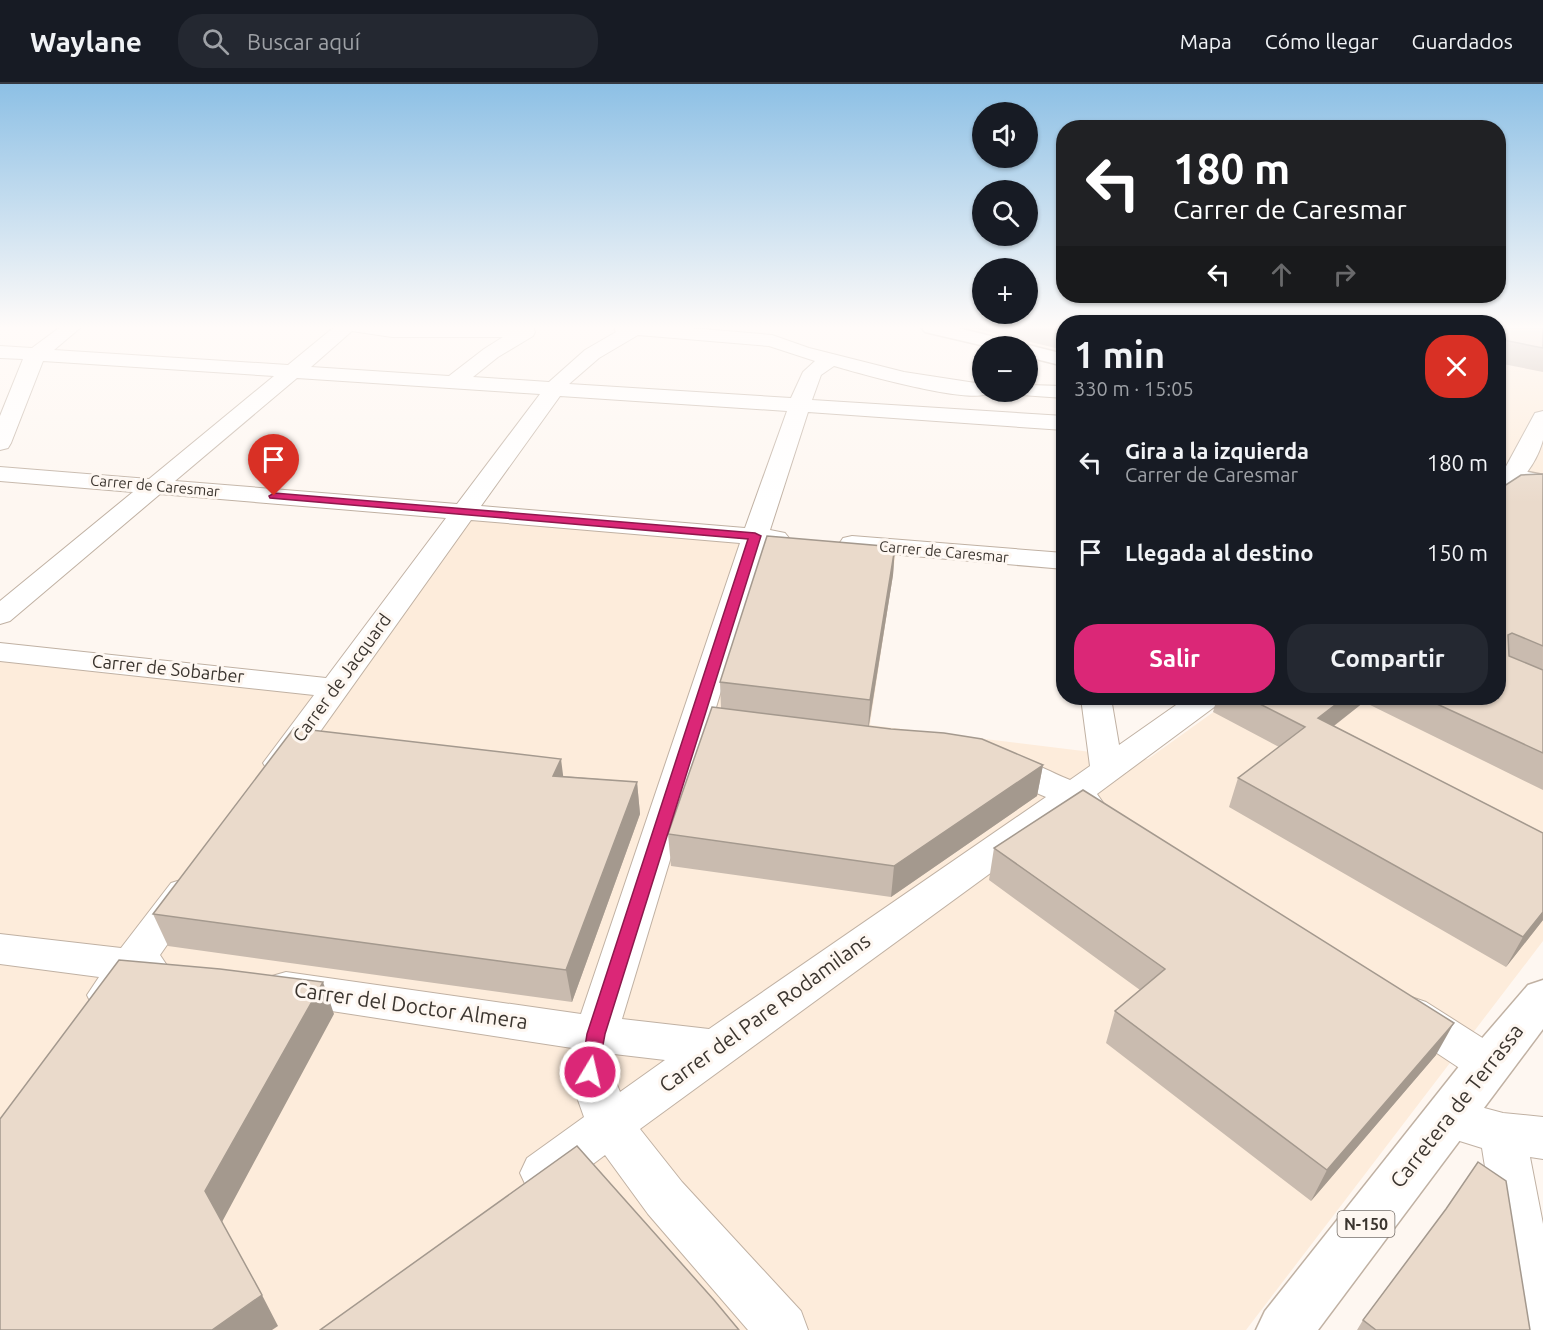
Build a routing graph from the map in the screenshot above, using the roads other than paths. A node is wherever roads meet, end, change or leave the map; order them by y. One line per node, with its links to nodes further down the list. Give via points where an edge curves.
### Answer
1 (23, 386): 14 (street)
2 (275, 386): 19 (street)
3 (506, 386): 7 (street)
4 (556, 386): 7 (street, Carrer de Jacquard)
5 (808, 386): 11 (street)
6 (952, 386): 8 (street)
7 (554, 389): 11 (street); 20 (street, Carrer de Jacquard)
8 (972, 389)
9 (1038, 391): 10 (street)
10 (1056, 392)
11 (801, 405): 13 (street); 21 (street)
12 (1543, 418): 16 (street)
13 (1056, 424)
14 (0, 443)
15 (0, 474): 19 (street, Carrer de Caresmar)
16 (1506, 474)
17 (1506, 478): 18 (main road)
18 (1543, 483)
19 (155, 486): 20 (street, Carrer de Caresmar); 23 (street)
20 (464, 512): 21 (street, Carrer de Caresmar); 25 (street, Carrer de Jacquard)
21 (755, 536): 22 (street, Carrer de Caresmar); 41 (street, via 712,724)
22 (1056, 560)
23 (0, 615)
24 (0, 652): 25 (street, Carrer de Sobarber)
25 (335, 688): 30 (street, Carrer de Jacquard)
26 (1096, 705): 29 (street)
27 (1197, 705): 29 (street, Carrer del Pare Rodamilans)
28 (975, 757): 31 (street)
29 (1107, 771): 31 (street, Carrer del Pare Rodamilans)
30 (265, 784)
31 (1073, 795): 32 (street); 42 (street, Carrer del Pare Rodamilans)
32 (1113, 821)
33 (201, 869): 35 (street)
34 (0, 949): 35 (street)
35 (130, 965): 36 (street); 40 (street)
36 (189, 973)
37 (247, 982): 41 (street, Carrer del Doctor Almera)
38 (1379, 994): 43 (street)
39 (1543, 997): 43 (main road, Carretera de Terrassa / N-150)
40 (89, 1020)
41 (596, 1034): 42 (street, Carrer del Doctor Almera); 45 (street, via 590,1072)
42 (715, 1048): 45 (street, Carrer del Pare Rodamilans)
43 (1488, 1064): 44 (main road, Carretera de Terrassa / N-150)
44 (1447, 1118): 46 (street); 49 (main road, Carretera de Terrassa / N-150)
45 (610, 1125): 47 (street, Carrer del Pare Rodamilans); 48 (street, via 665,1198)
46 (1523, 1136): 50 (street)
47 (515, 1193)
48 (782, 1330)
49 (1284, 1330)
50 (1537, 1330)

